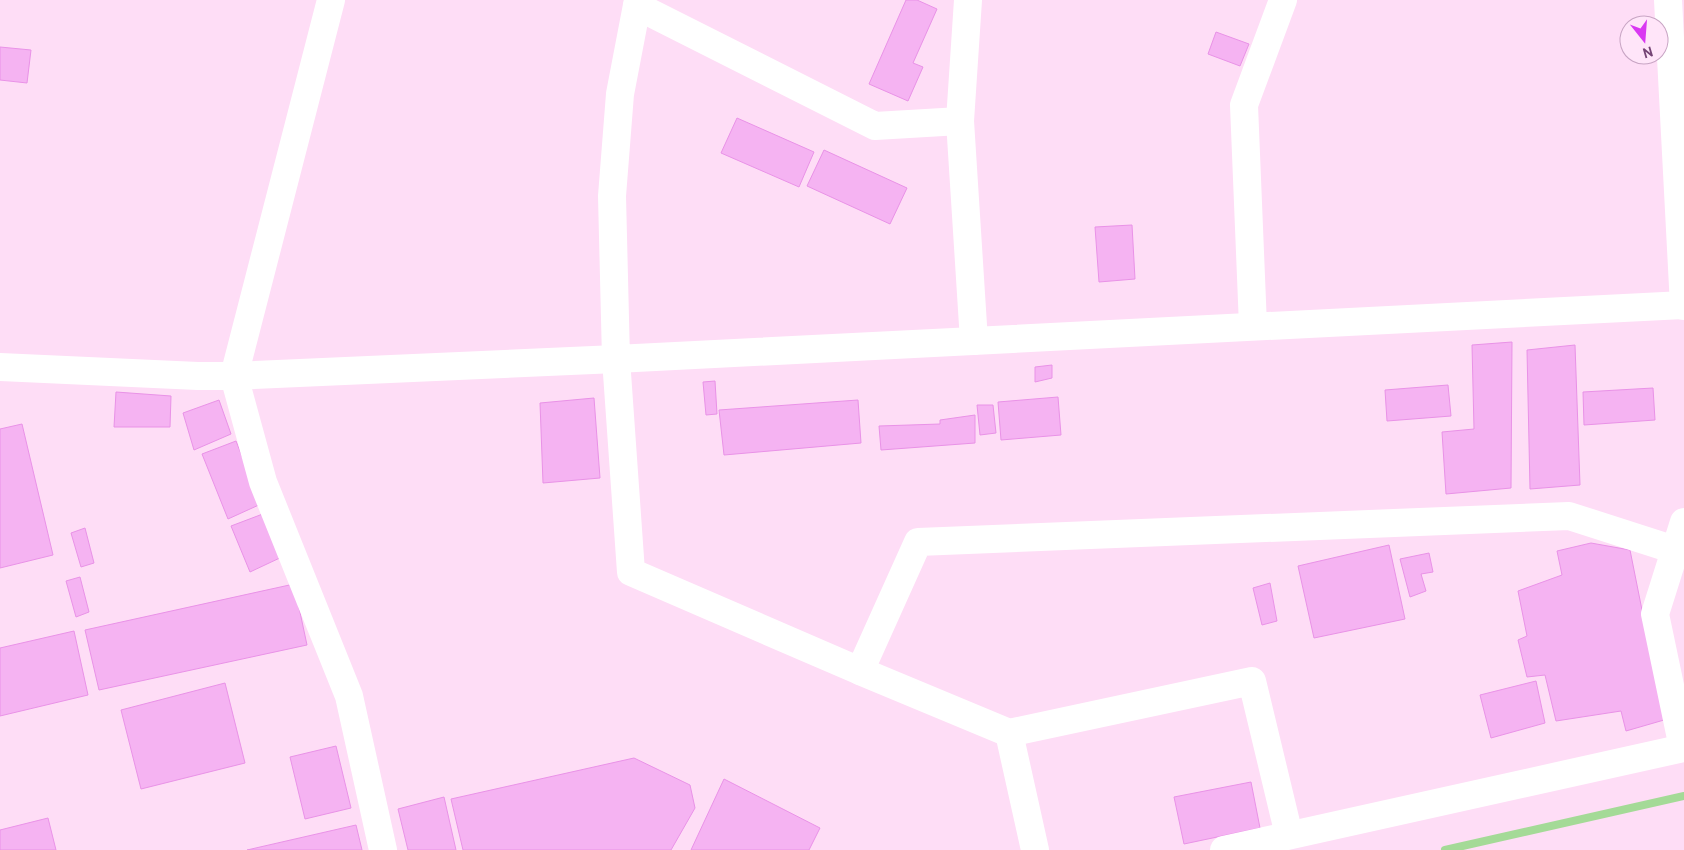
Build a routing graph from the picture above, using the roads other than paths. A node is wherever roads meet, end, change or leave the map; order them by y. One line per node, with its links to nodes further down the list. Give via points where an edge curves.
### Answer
1 (331, 0): 12 (street)
2 (968, 0): 6 (street)
3 (1283, 0): 8 (street, via 1244,105)
4 (1668, 0): 7 (street)
5 (637, 3): 6 (street, via 875,126); 10 (street, via 620,94 612,196)
6 (960, 121): 9 (street)
7 (1684, 305): 8 (street)
8 (1253, 326): 9 (street)
9 (974, 340): 10 (street)
10 (616, 359): 12 (street); 15 (street, via 631,572)
11 (0, 367): 12 (street)
12 (234, 376): 19 (street, via 264,482 349,696)
13 (1684, 522): 14 (street)
14 (1675, 550): 15 (street, via 1569,516 918,542); 17 (street, via 1654,614)
15 (860, 671): 16 (street)
16 (1009, 732): 18 (street, via 1252,681); 20 (street)
17 (1684, 748): 18 (street)
18 (1289, 836): 21 (street)
19 (383, 850)
20 (1035, 850)
21 (1224, 850)

